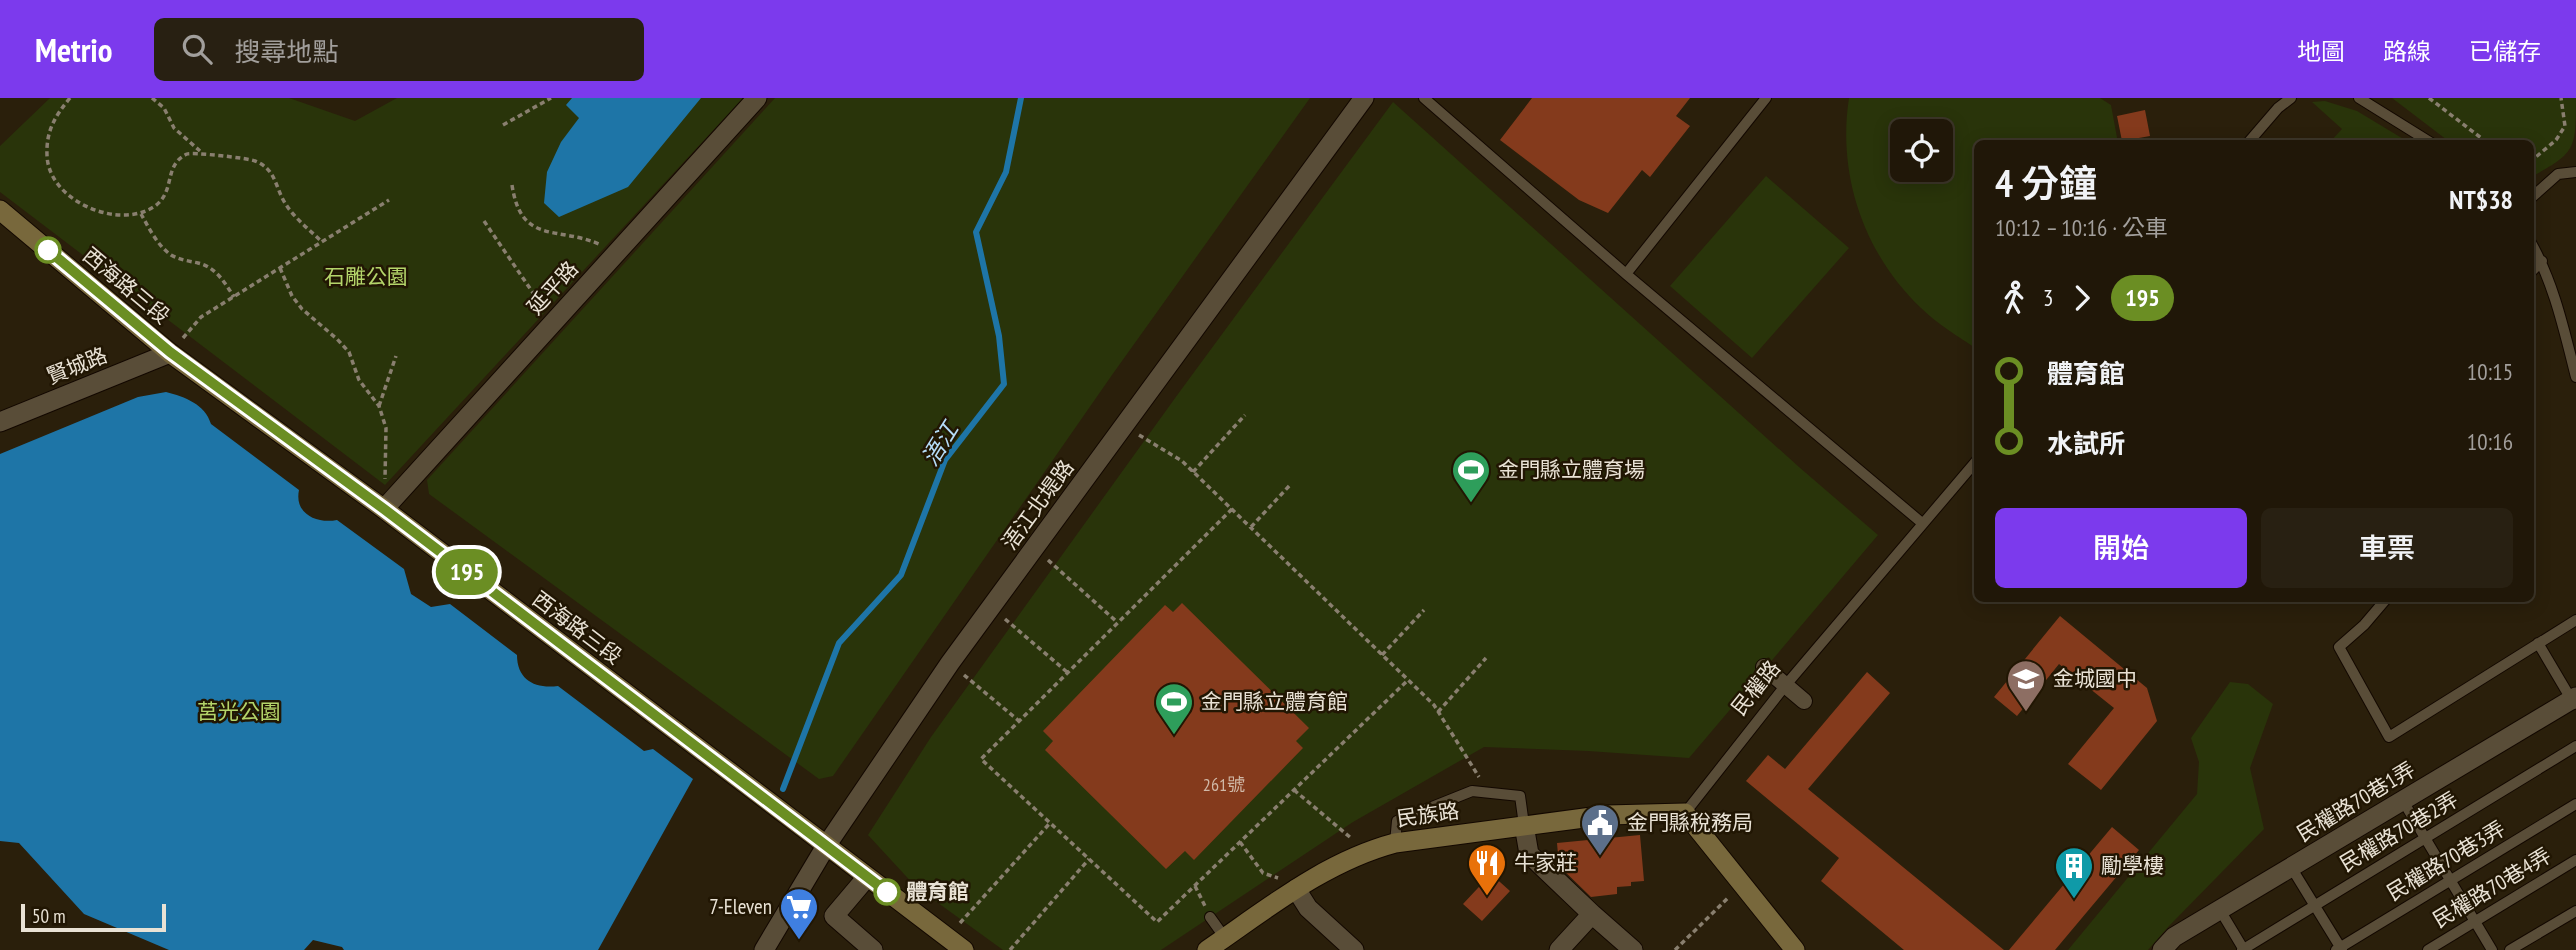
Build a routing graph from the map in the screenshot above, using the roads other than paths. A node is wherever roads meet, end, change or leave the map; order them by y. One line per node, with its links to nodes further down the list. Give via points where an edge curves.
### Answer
1 (757, 98): 20 (street, 延平路)
2 (1364, 98): 36 (street, 浯江北堤路, via 950,663)
3 (1424, 98): 15 (lane)
4 (1766, 98): 15 (lane)
5 (2291, 98): 7 (lane)
6 (2359, 98): 8 (lane)
7 (2250, 140)
8 (2427, 140)
9 (2576, 172): 10 (lane, via 2558,174)
10 (2534, 195)
11 (0, 210): 16 (main road, 西海路三段)
12 (2534, 248): 13 (lane)
13 (2542, 261): 14 (lane); 17 (lane)
14 (2534, 269)
15 (1626, 274): 21 (lane)
16 (170, 352): 18 (street, 賢城路); 20 (main road, 西海路三段)
17 (2576, 377)
18 (0, 422)
19 (1974, 464): 21 (lane, 民權路)
20 (384, 509): 36 (main road, 西海路三段)
21 (1922, 523): 26 (lane, 民權路)
22 (2384, 602): 24 (lane, via 2339,647 2389,737)
23 (2576, 620): 24 (lane)
24 (2538, 643): 28 (lane)
25 (1765, 667): 26 (street)
26 (1785, 686): 27 (street); 32 (lane, 民權路)
27 (1804, 701)
28 (2574, 701): 30 (street, 民權路70巷1弄)
29 (2576, 746): 34 (lane, 民權路70巷2弄)
30 (2403, 801): 34 (lane); 38 (street, 民權路70巷1弄)
31 (2576, 804): 40 (lane, 民權路70巷3弄)
32 (1685, 813): 33 (main road, 民族路, via 1607,814); 57 (main road)
33 (1524, 825): 35 (main road, 民族路); 35 (lane, via 1520,796 1472,791 1397,821); 45 (street, via 1529,854)
34 (2425, 838): 40 (lane); 42 (lane, 民權路70巷2弄)
35 (1395, 843): 41 (main road, 民族路, via 1348,858)
36 (826, 846): 39 (main road, 西海路三段); 50 (street, 浯江北堤路)
37 (2576, 860): 47 (lane, 民權路70巷4弄)
38 (2291, 867): 42 (lane); 43 (street, 民權路70巷1弄)
39 (867, 877): 51 (street, via 834,916); 52 (main road, 西海路三段)
40 (2450, 881): 47 (lane); 49 (lane, 民權路70巷3弄)
41 (1296, 889): 48 (main road, 民族路); 54 (street, via 1308,908)
42 (2315, 906): 49 (lane); 59 (lane, 民權路70巷2弄)
43 (2220, 910): 58 (street, 民權路70巷1弄, via 2174,937); 59 (lane)
44 (2576, 911): 62 (lane)
45 (1592, 914): 55 (street); 56 (street)
46 (1210, 917): 48 (lane)
47 (2475, 922): 60 (lane, 民權路70巷4弄); 61 (lane)
48 (1226, 938): 53 (main road, 民族路)
49 (2340, 949)
50 (764, 950)
51 (873, 950)
52 (964, 950)
53 (1207, 950)
54 (1354, 950)
55 (1559, 950)
56 (1633, 950)
57 (1795, 950)
58 (2162, 950)
59 (2243, 950)
60 (2428, 950)
61 (2491, 950)
62 (2510, 950)

